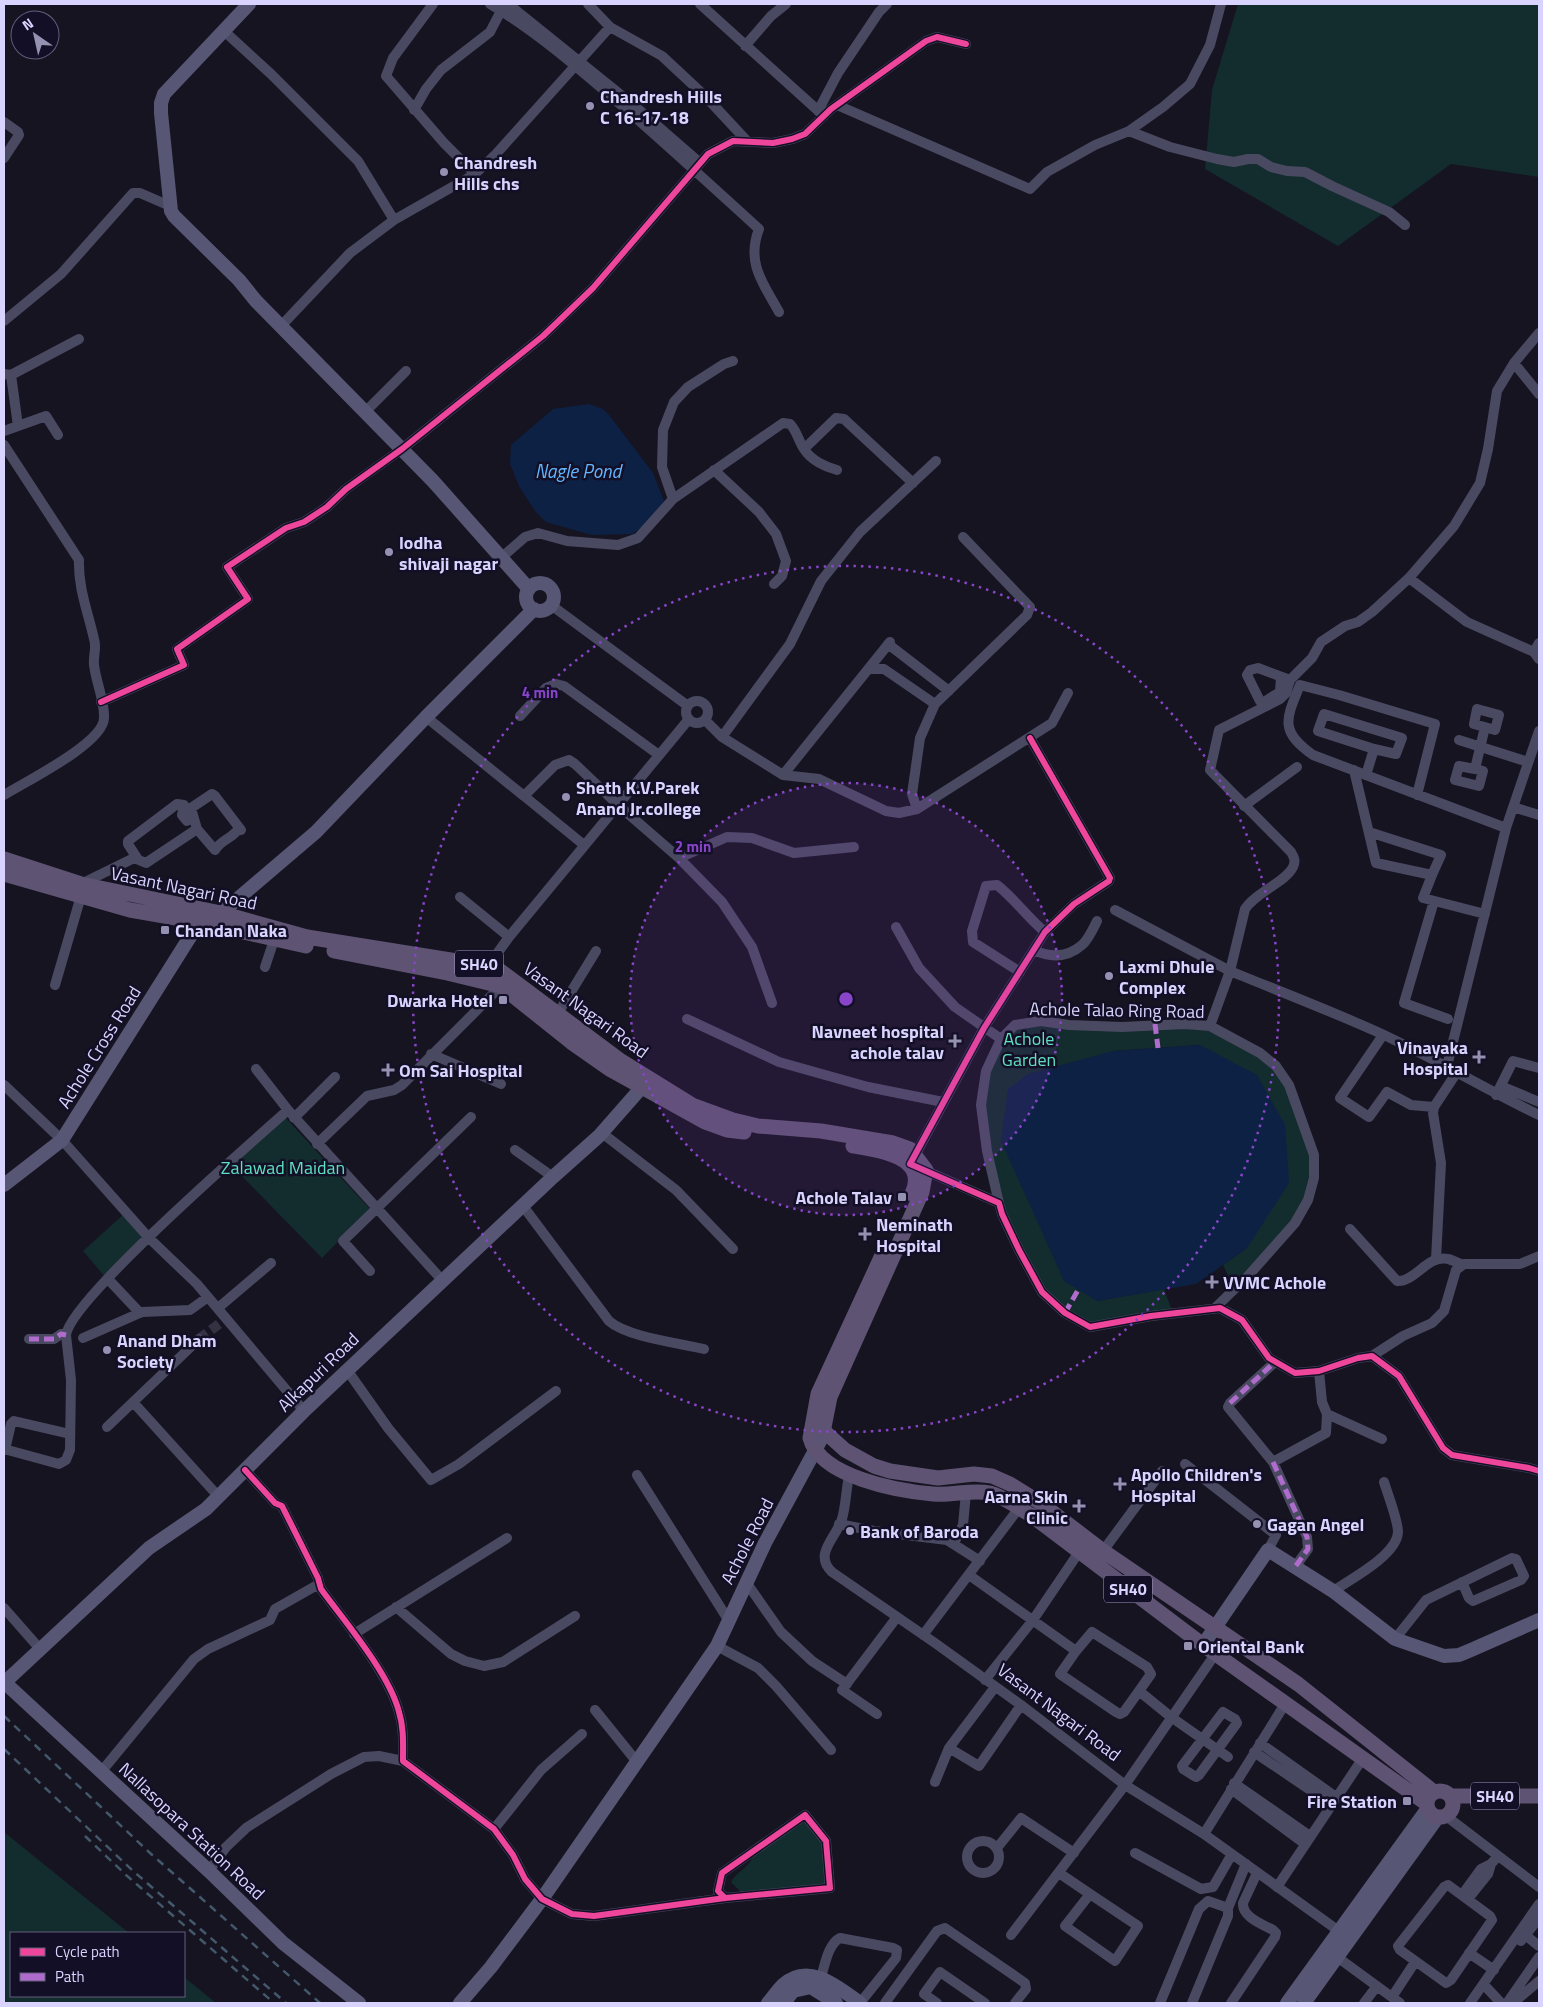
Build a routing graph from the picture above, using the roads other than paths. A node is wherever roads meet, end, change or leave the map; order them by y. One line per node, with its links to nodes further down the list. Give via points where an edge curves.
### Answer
1 (249, 4): 11 (street)
2 (433, 4): 16 (street, via 393,58 386,76)
3 (490, 4): 9 (street)
4 (588, 4): 10 (street)
5 (700, 4): 13 (street)
6 (786, 4): 13 (street)
7 (887, 4): 17 (street, via 838,73)
8 (1221, 4): 19 (street, via 1210,45 1190,84)
9 (504, 6): 14 (street); 16 (street, via 490,32 441,70)
10 (610, 27): 14 (street); 20 (street, via 662,56)
11 (224, 31): 24 (street, via 164,94 161,103); 25 (street, via 358,161)
12 (966, 44): 15 (street, via 937,37 926,41)
13 (745, 46): 17 (street)
14 (577, 63): 22 (street); 23 (street)
15 (837, 105): 17 (street); 19 (street, via 1030,189 1047,172 1094,145)
16 (414, 110): 23 (street)
17 (821, 113): 20 (street, via 805,134 792,139 773,142)
18 (4, 122): 21 (street, via 19,135)
19 (1129, 131): 26 (street, via 1170,148 1217,159 1234,162 1258,159 1271,167 1305,172 1389,212)
20 (746, 140): 22 (street, via 719,147)
21 (4, 158)
22 (696, 165): 27 (street, via 759,229 753,252 757,270); 42 (street, via 593,288 543,336)
23 (475, 174): 25 (street)
24 (170, 206): 28 (street, via 133,193 61,274); 29 (street, via 174,216)
25 (394, 220): 29 (street, via 350,253)
26 (1405, 224)
27 (780, 312)
28 (4, 321)
29 (280, 326): 37 (street)
30 (1539, 333): 33 (street)
31 (79, 339): 35 (street)
32 (733, 362): 48 (street, via 724,364 688,387 674,402 662,430 662,467)
33 (1514, 363): 36 (street); 51 (street, via 1497,391 1480,483 1454,526)
34 (406, 371): 37 (street)
35 (8, 374): 38 (street)
36 (1539, 394)
37 (365, 412): 42 (street)
38 (18, 426): 39 (street); 40 (street, via 46,416)
39 (4, 431)
40 (58, 435)
41 (4, 445): 62 (street, via 79,560 83,602 95,641 93,664)
42 (402, 449): 50 (street); 62 (street, via 346,489 327,507 304,522 286,528 227,567 248,599 177,649 184,665)
43 (804, 449): 45 (street, via 796,431 784,423); 46 (street, via 824,467); 47 (street, via 836,418 844,419)
44 (936, 461): 47 (street)
45 (714, 470): 48 (street); 52 (street, via 760,512 776,534 786,561 782,576)
46 (837, 470)
47 (913, 483): 71 (street, via 860,532 821,581 790,644)
48 (673, 498): 50 (street, via 638,538 625,543 566,541 538,533 525,537)
49 (963, 537): 59 (street, via 1030,606 1027,615)
50 (502, 557): 53 (street)
51 (1409, 578): 56 (street, via 1467,622); 87 (street, via 1372,612 1321,642 1312,658 1286,679 1286,693 1280,699 1219,730 1210,770)
52 (774, 584)
53 (529, 589): 54 (street, via 540,583 548,586 554,597); 55 (street, via 527,602)
54 (551, 605): 55 (street, via 543,610); 64 (street)
55 (534, 609): 66 (street, Achole Cross Road)
56 (1538, 651)
57 (869, 669): 58 (street, via 889,643); 61 (street, via 884,669); 81 (street)
58 (935, 681): 59 (street); 61 (street)
59 (948, 691): 63 (street)
60 (1068, 694): 72 (street, via 1052,724)
61 (923, 696): 63 (street)
62 (101, 702): 83 (street, via 105,719 87,744)
63 (935, 704): 89 (street, via 920,738 912,794)
64 (688, 706): 67 (street); 68 (street, via 694,701 705,703 708,710)
65 (520, 716): 76 (street, via 546,688 556,684 564,686)
66 (426, 717): 85 (street); 107 (street, Achole Cross Road, via 316,832)
67 (689, 719): 68 (street, via 699,723); 76 (street)
68 (705, 720): 71 (street)
69 (1485, 727): 74 (street)
70 (1539, 731): 77 (street)
71 (722, 737): 81 (street)
72 (1030, 738): 89 (street); 110 (street, via 1110,878 1074,904)
73 (1459, 740): 74 (street)
74 (1481, 747): 77 (street); 79 (street)
75 (1374, 749): 75 (street, via 1318,731 1324,714 1402,738 1396,754); 82 (street)
76 (659, 755): 86 (street)
77 (1528, 762): 88 (street)
78 (1297, 767): 87 (street)
79 (1475, 769)
80 (1354, 770): 82 (street); 84 (street, via 1313,755 1298,745 1292,736 1288,715 1300,685 1435,724); 94 (street)
81 (783, 775): 89 (street, via 819,779 886,811 899,813)
82 (1366, 775): 84 (street)
83 (4, 795)
84 (1417, 795): 92 (street)
85 (524, 796): 86 (street, via 555,765 569,760); 95 (street)
86 (618, 805): 95 (street); 98 (street)
87 (1244, 806): 117 (street, via 1291,852 1295,860 1289,873 1250,901 1245,909)
88 (1513, 807): 90 (street); 92 (street)
89 (917, 808)
90 (1539, 815)
91 (187, 821): 97 (street, via 182,815 184,805 178,804 128,842)
92 (1506, 828): 106 (street)
93 (197, 829): 93 (street, via 215,850 241,830 212,794 191,808); 97 (street, via 146,863)
94 (1369, 832): 101 (street, via 1376,863); 101 (street, via 1440,855)
95 (584, 845): 111 (street)
96 (854, 847): 98 (street, via 794,853 752,838 727,837)
97 (137, 858): 102 (street)
98 (679, 858): 122 (street, via 722,902 752,947)
99 (4, 859): 102 (main road, Vasant Nagari Road / SH40)
100 (4, 874): 102 (main road, Vasant Nagari Road / SH40)
101 (1432, 875): 104 (street, via 1423,898)
102 (81, 890): 107 (main road, Vasant Nagari Road / SH40, via 130,910); 120 (street)
103 (460, 897): 111 (street)
104 (1434, 901): 106 (street); 123 (street, via 1404,1003)
105 (1116, 910): 117 (street)
106 (1485, 914): 133 (street)
107 (210, 918): 112 (main road, Vasant Nagari Road / SH40); 115 (main road, Vasant Nagari Road / SH40); 146 (street, Achole Cross Road)
108 (1097, 922): 113 (street, via 1083,945 1062,956 1046,956)
109 (896, 927): 127 (street, via 919,968 955,1007)
110 (1045, 932): 113 (street); 118 (street, via 1009,894 996,885 986,886 972,931 973,942)
111 (508, 937): 115 (street)
112 (274, 940): 116 (street); 119 (main road, Vasant Nagari Road / SH40)
113 (1034, 950): 118 (street)
114 (596, 951): 124 (street)
115 (488, 966): 119 (street); 124 (main road, Vasant Nagari Road / SH40, via 499,970)
116 (264, 967)
117 (1230, 971): 126 (street); 128 (street)
118 (1020, 972): 127 (street)
119 (478, 980): 121 (main road, Vasant Nagari Road / SH40)
120 (55, 985)
121 (501, 986): 124 (main road, Vasant Nagari Road / SH40); 130 (street)
122 (772, 1003)
123 (1448, 1018)
124 (554, 1019): 135 (main road, Vasant Nagari Road / SH40, via 611,1070)
125 (687, 1019): 139 (street, via 779,1062 868,1087)
126 (1210, 1026): 129 (street, Achole Talao Ring Road, via 1122,1027 1041,1021 1015,1026); 168 (street, Achole Talao Ring Road, via 1260,1053 1276,1066 1289,1085 1314,1155 1314,1178 1308,1200 1295,1223)
127 (984, 1028): 129 (street); 139 (street)
128 (1383, 1035): 133 (street); 141 (street, via 1340,1098 1369,1118 1386,1092 1411,1105)
129 (1001, 1039): 153 (street, Achole Talao Ring Road, via 986,1071 981,1105)
130 (431, 1054): 136 (street); 147 (street, via 402,1085 367,1096)
131 (1539, 1068): 138 (street, via 1513,1060)
132 (256, 1069): 142 (street)
133 (1452, 1069): 138 (street); 141 (street)
134 (335, 1077): 142 (street)
135 (645, 1083): 145 (street, Alkapuri Road); 149 (main road, Vasant Nagari Road / SH40, via 705,1122 727,1130 865,1148)
136 (501, 1084)
137 (4, 1085): 146 (street)
138 (1499, 1091): 140 (street); 143 (street)
139 (943, 1102): 149 (street)
140 (1539, 1102)
141 (1434, 1107): 160 (street, via 1441,1162)
142 (291, 1114): 147 (street); 157 (street)
143 (1539, 1115)
144 (471, 1117): 155 (street)
145 (602, 1133): 151 (street, Alkapuri Road); 158 (street, via 676,1190)
146 (62, 1140): 152 (street, Achole Cross Road); 157 (street)
147 (318, 1144): 155 (street)
148 (516, 1150): 151 (street)
149 (912, 1159): 150 (main road); 187 (main road, Achole Road, via 916,1177 913,1190 818,1394)
150 (926, 1170): 153 (street); 184 (main road, Achole Road, via 922,1192 830,1397)
151 (553, 1177): 154 (street, Alkapuri Road)
152 (4, 1185)
153 (999, 1203): 168 (street, Achole Talao Ring Road, via 1018,1250 1042,1292 1066,1314 1090,1327)
154 (523, 1206): 165 (street, Alkapuri Road); 174 (street, via 616,1327)
155 (375, 1209): 163 (street, via 343,1242); 165 (street)
156 (1350, 1229): 160 (street, via 1397,1281 1406,1279)
157 (149, 1238): 164 (street); 166 (street)
158 (733, 1249)
159 (1539, 1256): 162 (street, via 1520,1264)
160 (1436, 1259): 162 (street, via 1447,1258)
161 (271, 1263): 167 (street)
162 (1463, 1265): 175 (street, via 1456,1270 1444,1311 1432,1323 1402,1336)
163 (370, 1271)
164 (108, 1279): 169 (street); 170 (street, via 73,1319)
165 (442, 1280): 177 (street, Alkapuri Road)
166 (208, 1297): 167 (street); 169 (street, via 190,1310)
167 (218, 1308): 181 (street)
168 (1215, 1308): 176 (street, via 1242,1320)
169 (140, 1313): 171 (street)
170 (66, 1335): 172 (street, via 61,1334 54,1339); 185 (street)
171 (83, 1338)
172 (29, 1339)
173 (199, 1339): 180 (street)
174 (704, 1349)
175 (1372, 1356): 178 (street); 193 (street, via 1400,1376 1443,1448 1452,1456)
176 (1275, 1362): 178 (street, via 1296,1373); 189 (street, via 1228,1407)
177 (347, 1370): 179 (street, via 388,1428 431,1480 459,1464); 181 (street, Alkapuri Road)
178 (1319, 1370): 182 (street, via 1322,1402)
179 (556, 1391)
180 (133, 1402): 183 (street); 198 (street)
181 (304, 1411): 191 (street, Alkapuri Road)
182 (1327, 1414): 186 (street); 189 (street, via 1326,1432)
183 (107, 1427)
184 (825, 1432): 187 (street, Achole Road); 204 (main road, SH40, via 845,1450 874,1466 938,1478 974,1474 992,1476 1039,1502)
185 (70, 1434): 188 (street, via 14,1421); 188 (street, via 69,1457 59,1464)
186 (1382, 1439)
187 (812, 1444): 195 (main road, SH40); 210 (street, Achole Road)
188 (4, 1450)
189 (1273, 1462): 208 (street, via 1307,1537 1308,1549)
190 (1185, 1464): 203 (street, via 1276,1535)
191 (245, 1470): 198 (street, Alkapuri Road); 212 (street, via 275,1503 282,1506)
192 (1162, 1471): 204 (street)
193 (1539, 1471)
194 (637, 1475): 218 (street)
195 (849, 1476): 197 (main road, SH40, via 934,1494); 200 (street, Vasant Nagari Road)
196 (1384, 1482): 213 (street, via 1398,1531 1394,1545 1385,1555)
197 (966, 1493): 199 (main road, SH40, via 991,1493); 202 (street, via 963,1526)
198 (218, 1496): 226 (street, Alkapuri Road, via 206,1509 149,1548)
199 (1019, 1508): 205 (main road, SH40); 206 (street)
200 (839, 1524): 202 (street); 217 (street, Vasant Nagari Road, via 826,1550 824,1560 827,1567)
201 (507, 1538): 214 (street)
202 (954, 1542): 206 (street)
203 (1268, 1550): 208 (street); 221 (street)
204 (1103, 1551): 207 (street); 221 (main road, SH40)
205 (1079, 1552): 207 (main road, SH40); 219 (street)
206 (980, 1561): 209 (street)
207 (1093, 1563): 227 (main road, SH40)
208 (1295, 1568): 213 (street)
209 (970, 1575): 219 (street); 223 (street)
210 (746, 1582): 218 (street, Achole Road); 231 (street, via 781,1632 812,1661)
211 (1462, 1582): 211 (street, via 1512,1558 1516,1559 1524,1576 1473,1601); 224 (street, via 1426,1600)
212 (319, 1584): 222 (street); 249 (street, via 275,1609 270,1620 208,1649 194,1659)
213 (1333, 1591): 224 (street)
214 (396, 1607): 216 (street, via 451,1654 465,1662 484,1666 503,1662); 222 (street)
215 (4, 1608): 226 (street)
216 (575, 1616)
217 (897, 1617): 223 (street, Vasant Nagari Road); 231 (street)
218 (729, 1620): 225 (street, Achole Road)
219 (1033, 1620): 228 (street); 229 (street)
220 (1539, 1620): 224 (street, via 1459,1655 1444,1656)
221 (1215, 1628): 227 (street); 256 (main road, SH40, via 1298,1684)
222 (354, 1634): 247 (street, via 384,1678 399,1711 404,1737)
223 (923, 1635): 229 (street, Vasant Nagari Road)
224 (1395, 1639)
225 (717, 1646): 244 (street, via 758,1668); 248 (street, Achole Road)
226 (40, 1649): 230 (street, Alkapuri Road)
227 (1210, 1649): 234 (main road, SH40); 238 (street)
228 (1076, 1651): 233 (street, via 1088,1635 1096,1634 1150,1671); 233 (street, via 1060,1674 1116,1712 1124,1712)
229 (985, 1680): 232 (street, Vasant Nagari Road)
230 (4, 1682): 249 (street, Nallasopara Station Road)
231 (847, 1684): 237 (street, via 842,1690)
232 (995, 1687): 235 (street, Vasant Nagari Road); 241 (street)
233 (1139, 1691): 238 (street)
234 (1284, 1704): 242 (street); 246 (main road, SH40)
235 (1021, 1705): 241 (street, via 979,1766); 251 (street, Vasant Nagari Road)
236 (595, 1710): 248 (street)
237 (877, 1714)
238 (1171, 1717): 240 (street); 251 (street)
239 (582, 1734): 257 (street, via 541,1770)
240 (1202, 1738): 243 (street); 243 (street, via 1224,1712 1237,1723); 243 (street, via 1183,1769 1197,1776)
241 (949, 1748): 250 (street)
242 (1257, 1748): 252 (street); 254 (street)
243 (1218, 1749): 245 (street)
244 (831, 1750)
245 (1228, 1756)
246 (1364, 1758): 254 (street); 256 (main road, SH40)
247 (403, 1761): 257 (street); 266 (street, via 379,1756 364,1757 331,1774 246,1828 226,1847)
248 (637, 1762): 274 (street, Achole Road)
249 (101, 1772): 266 (street, Nallasopara Station Road)
250 (935, 1782)
251 (1125, 1784): 258 (street, Vasant Nagari Road); 261 (street)
252 (1233, 1786): 258 (street); 259 (street)
253 (1539, 1796): 256 (main road, SH40)
254 (1334, 1801): 259 (street)
255 (1539, 1804): 256 (main road, SH40)
256 (1440, 1806): 264 (street); 279 (street)
257 (494, 1829): 274 (street)
258 (1204, 1834): 263 (street, Vasant Nagari Road)
259 (1307, 1840): 270 (street)
260 (996, 1848): 261 (street, via 1021,1818)
261 (1074, 1853): 267 (street)
262 (1135, 1853): 263 (street, via 1201,1889 1213,1887)
263 (1232, 1854): 265 (street, Vasant Nagari Road)
264 (1495, 1860): 269 (street); 272 (street, via 1481,1869)
265 (1246, 1864): 268 (street, Vasant Nagari Road); 276 (street)
266 (209, 1871): 292 (street, Nallasopara Station Road, via 283,1943)
267 (1059, 1872): 271 (street); 278 (street)
268 (1257, 1873): 270 (street, Vasant Nagari Road); 304 (street, via 1242,1908 1276,1933)
269 (1538, 1885)
270 (1277, 1887): 279 (street, Vasant Nagari Road)
271 (1090, 1894): 271 (street, via 1066,1926 1115,1961 1138,1926)
272 (1465, 1897): 283 (street, via 1492,1920); 285 (street, via 1448,1885 1444,1887 1398,1946)
273 (725, 1898): 273 (street, via 830,1888 826,1841 805,1815 722,1873 718,1891); 274 (street, via 594,1916 572,1914)
274 (542, 1900): 293 (street)
275 (1539, 1904): 286 (street)
276 (1228, 1908): 302 (street, via 1208,1900 1199,1909); 303 (street, via 1228,1916)
277 (1539, 1918): 280 (street)
278 (1011, 1935)
279 (1344, 1935): 282 (street)
280 (1525, 1935): 281 (street); 289 (street)
281 (1539, 1946)
282 (1332, 1953): 290 (street); 305 (street); 306 (street)
283 (1469, 1953): 285 (street, via 1446,1983); 286 (street)
284 (1539, 1957): 311 (street)
285 (1415, 1962): 291 (street)
286 (1494, 1970): 308 (street)
287 (815, 1980): 294 (street, via 792,1978); 295 (street, via 793,1991); 296 (street); 297 (street, via 829,1980); 297 (street, via 831,1947 840,1938 897,1950 896,1958)
288 (1539, 1980): 312 (street)
289 (1487, 1988): 309 (street); 310 (street)
290 (1375, 1989): 291 (street); 307 (street)
291 (1393, 2001)
292 (359, 2003)
293 (460, 2003)
294 (768, 2003)
295 (784, 2003)
296 (836, 2003)
297 (860, 2003)
298 (885, 2003): 301 (street, via 937,1931 945,1928 1025,1983 1026,1988)
299 (937, 2003): 300 (street, via 924,1994 940,1972)
300 (985, 2003)
301 (1015, 2003)
302 (1160, 2003)
303 (1192, 2003)
304 (1231, 2003)
305 (1287, 2003)
306 (1304, 2003)
307 (1364, 2003)
308 (1470, 2003)
309 (1477, 2003)
310 (1501, 2003)
311 (1506, 2003)
312 (1513, 2003)

